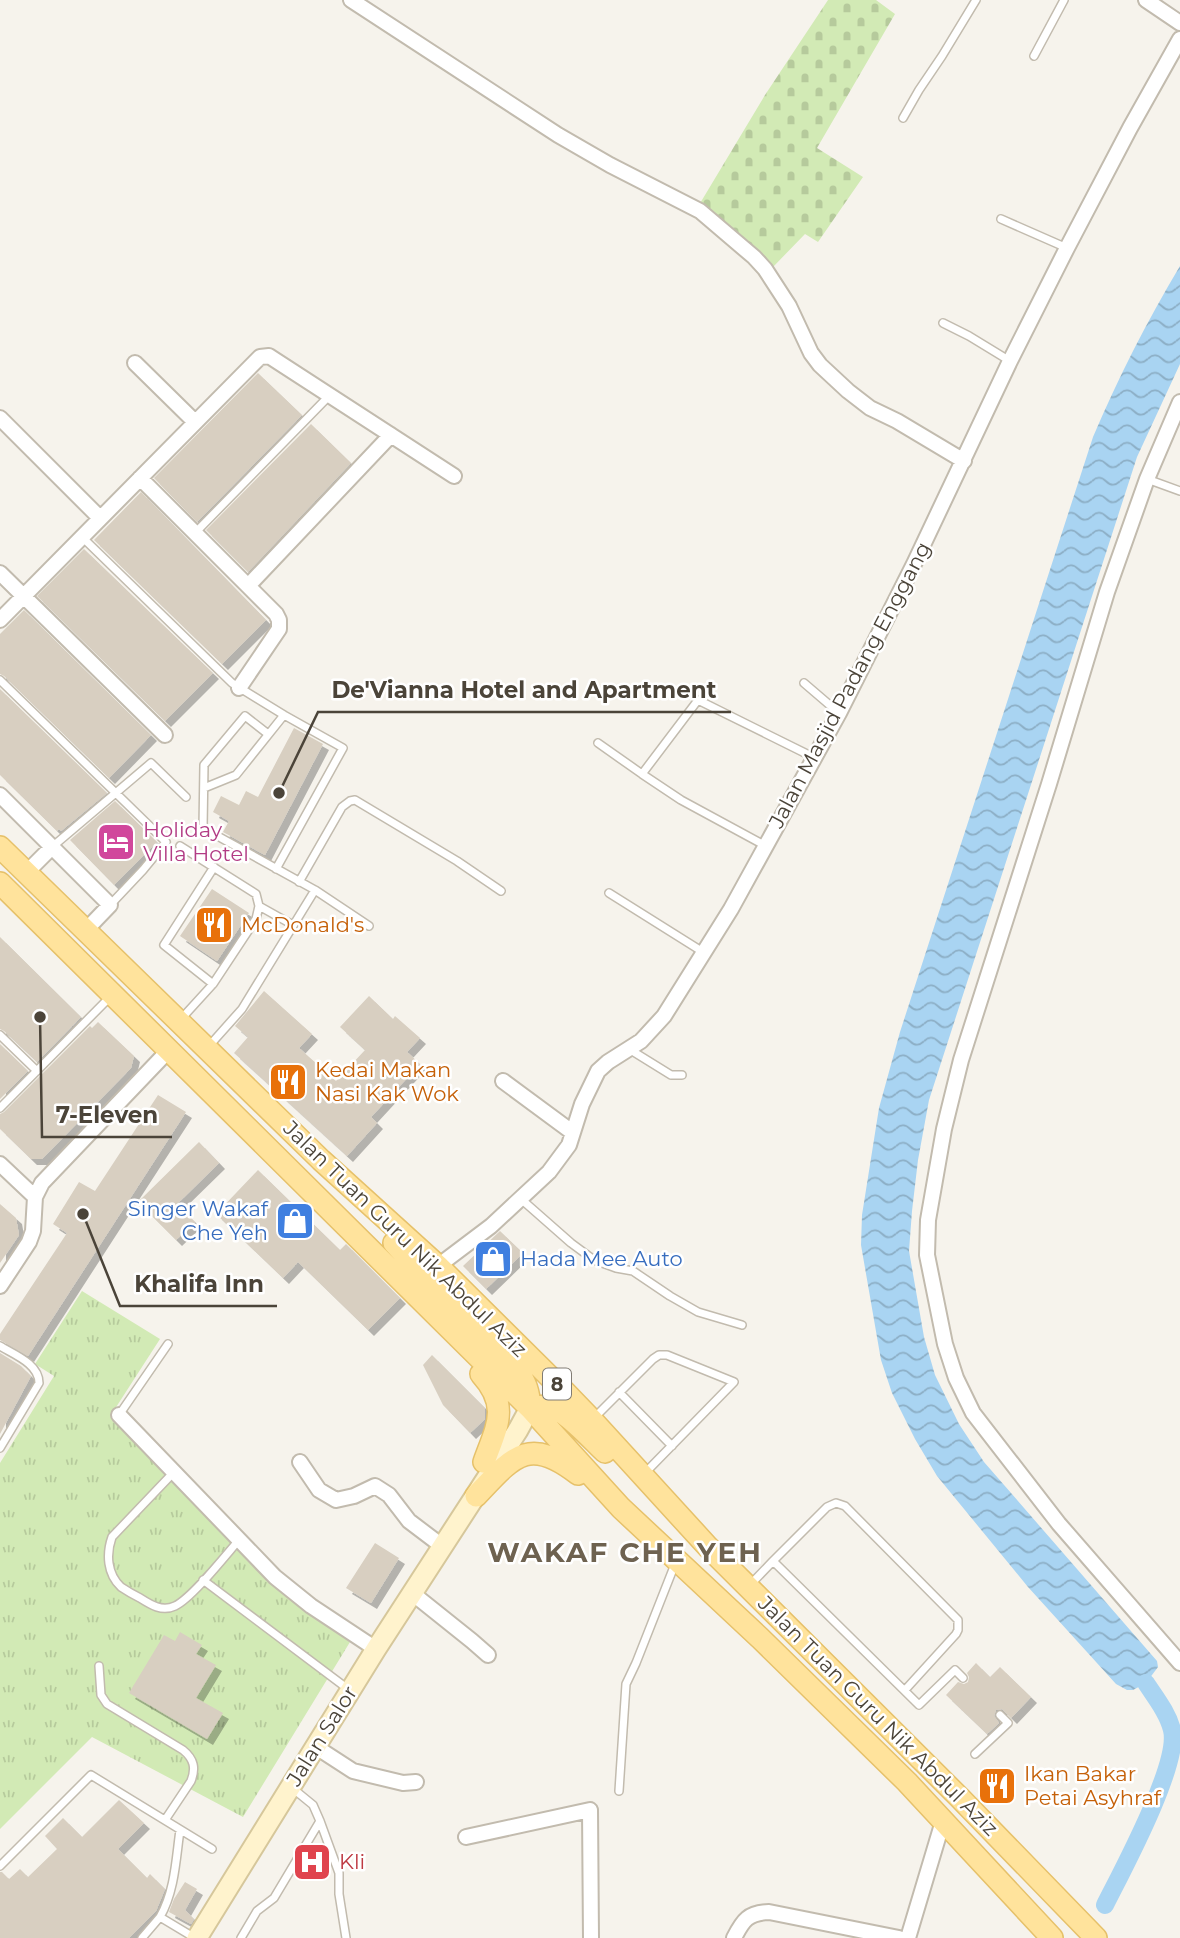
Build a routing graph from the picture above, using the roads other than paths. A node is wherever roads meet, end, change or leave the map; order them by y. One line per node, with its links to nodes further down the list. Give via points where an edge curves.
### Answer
1 (351, 0): 19 (street, via 558,135 700,211 765,269 820,365 870,408)
2 (976, 0): 8 (lane)
3 (1064, 0): 7 (lane)
4 (1146, 0): 5 (street)
5 (1180, 23)
6 (1180, 39): 10 (street, Jalan Masjid Padang Enggang)
7 (1034, 56)
8 (903, 118)
9 (1001, 219): 10 (lane)
10 (1067, 248): 12 (street, Jalan Masjid Padang Enggang)
11 (943, 323): 12 (lane)
12 (1010, 361): 19 (street, Jalan Masjid Padang Enggang)
13 (135, 363): 17 (street)
14 (330, 395): 17 (street, via 264,356); 18 (street); 25 (lane)
15 (1180, 402): 22 (street)
16 (0, 418): 24 (street)
17 (195, 422): 21 (street)
18 (391, 435): 20 (street); 28 (street)
19 (964, 461): 34 (street, Jalan Masjid Padang Enggang)
20 (454, 475)
21 (140, 478): 24 (street); 25 (street)
22 (1147, 479): 23 (lane); 107 (street, via 1107,592 961,1060 944,1129 927,1255 945,1344 973,1413 1059,1524)
23 (1180, 491)
24 (100, 518): 26 (street)
25 (195, 533): 28 (street)
26 (82, 537): 29 (street); 33 (lane)
27 (0, 573): 29 (street)
28 (248, 586): 33 (street, via 276,614 279,629)
29 (24, 596): 30 (street); 37 (street)
30 (0, 620)
31 (0, 680): 42 (lane)
32 (804, 683): 34 (lane)
33 (239, 688): 35 (lane)
34 (839, 713): 39 (street, Jalan Masjid Padang Enggang)
35 (284, 715): 36 (lane); 50 (lane, via 343,748)
36 (268, 734): 41 (lane, via 236,775); 41 (lane, via 245,716 204,765)
37 (165, 735)
38 (598, 743): 40 (lane)
39 (813, 757): 40 (lane, via 698,700); 45 (street, Jalan Masjid Padang Enggang)
40 (642, 774): 45 (lane)
41 (204, 789): 50 (lane, via 203,828)
42 (116, 793): 44 (lane, via 152,763); 48 (lane); 57 (lane, via 166,842)
43 (0, 795): 48 (street)
44 (186, 797)
45 (764, 845): 62 (street, Jalan Masjid Padang Enggang)
46 (180, 846): 49 (lane)
47 (0, 847): 51 (main road, Jalan Tuan Guru Nik Abdul Aziz / 8)
48 (52, 847): 51 (street); 57 (street)
49 (214, 867): 58 (lane, via 256,894); 63 (lane, via 164,945)
50 (276, 869): 52 (lane)
51 (26, 873): 61 (main road, Jalan Tuan Guru Nik Abdul Aziz / 8)
52 (299, 882): 54 (lane); 55 (lane, via 342,807 355,800)
53 (0, 883): 64 (main road, Jalan Tuan Guru Nik Abdul Aziz / 8)
54 (315, 890): 59 (lane); 60 (lane)
55 (501, 891)
56 (609, 892): 62 (lane)
57 (110, 905): 61 (street)
58 (259, 906): 59 (lane); 63 (lane, via 256,919)
59 (293, 925): 69 (lane, via 242,1009)
60 (369, 926)
61 (85, 931): 65 (main road, Jalan Tuan Guru Nik Abdul Aziz / 8)
62 (703, 952): 67 (street, Jalan Masjid Padang Enggang, via 664,1016)
63 (213, 984): 65 (lane)
64 (113, 994): 68 (main road, Jalan Tuan Guru Nik Abdul Aziz / 8); 70 (lane)
65 (178, 1022): 69 (main road, Jalan Tuan Guru Nik Abdul Aziz / 8)
66 (0, 1035): 70 (lane)
67 (629, 1049): 71 (lane, via 671,1075); 74 (street, Jalan Masjid Padang Enggang, via 598,1071)
68 (169, 1050): 77 (street, via 52,1171); 81 (main road, Jalan Tuan Guru Nik Abdul Aziz / 8)
69 (206, 1050): 75 (main road, Jalan Tuan Guru Nik Abdul Aziz / 8)
70 (37, 1071): 73 (lane)
71 (682, 1075)
72 (503, 1081): 74 (street)
73 (0, 1108)
74 (572, 1132): 78 (street, Jalan Masjid Padang Enggang, via 562,1156)
75 (321, 1160): 79 (main road, Jalan Tuan Guru Nik Abdul Aziz / 8); 86 (main road, via 441,1294 516,1368 525,1380)
76 (0, 1164): 77 (street)
77 (34, 1197): 80 (street, via 29,1242)
78 (522, 1199): 79 (street, Jalan Masjid Padang Enggang); 82 (lane, via 594,1260 633,1271 698,1312)
79 (438, 1266): 88 (main road, Jalan Tuan Guru Nik Abdul Aziz / 8)
80 (0, 1286)
81 (418, 1297): 86 (main road, Jalan Tuan Guru Nik Abdul Aziz / 8); 92 (main road, via 497,1397 496,1428)
82 (742, 1325)
83 (168, 1345): 87 (lane)
84 (0, 1346): 90 (lane, via 32,1366 39,1383)
85 (619, 1392): 88 (lane); 89 (lane); 89 (lane, via 659,1355 734,1381)
86 (530, 1408): 92 (main road, Jalan Salor, via 509,1422); 95 (main road, Jalan Salor); 96 (main road, Jalan Tuan Guru Nik Abdul Aziz / 8); 99 (main road, via 542,1406 563,1414)
87 (119, 1415): 93 (street)
88 (592, 1420): 94 (main road, Jalan Tuan Guru Nik Abdul Aziz / 8)
89 (672, 1446): 94 (lane)
90 (0, 1448)
91 (300, 1462): 98 (street, via 319,1490 336,1500 375,1486 389,1495 410,1521)
92 (484, 1462): 98 (main road, Jalan Salor)
93 (174, 1472): 97 (street); 102 (lane, via 112,1537 109,1567 120,1586 163,1608 185,1600)
94 (643, 1475): 99 (main road, Jalan Tuan Guru Nik Abdul Aziz / 8)
95 (477, 1496): 96 (main road, via 507,1463 534,1453 561,1461); 98 (main road, Jalan Salor)
96 (621, 1507): 100 (main road, Jalan Tuan Guru Nik Abdul Aziz / 8)
97 (239, 1540): 102 (lane); 105 (street, via 302,1599)
98 (446, 1541): 104 (main road, Jalan Salor)
99 (708, 1546): 103 (main road, Jalan Tuan Guru Nik Abdul Aziz / 8)
100 (677, 1560): 117 (lane, via 626,1684); 120 (main road, Jalan Tuan Guru Nik Abdul Aziz / 8)
101 (773, 1561): 103 (lane); 110 (lane); 110 (lane, via 827,1507 845,1506 958,1620 956,1634)
102 (203, 1580): 111 (lane)
103 (748, 1586): 135 (main road, Jalan Tuan Guru Nik Abdul Aziz / 8)
104 (412, 1593): 105 (main road, Jalan Salor); 106 (street)
105 (376, 1649): 111 (main road, Jalan Salor)
106 (488, 1655)
107 (1180, 1663)
108 (99, 1666): 118 (lane, via 101,1695 107,1704 192,1760 191,1781)
109 (962, 1678): 110 (lane, via 955,1670 919,1704)
110 (905, 1690)
111 (350, 1691): 113 (main road, Jalan Salor)
112 (1000, 1715): 114 (lane, via 1008,1723)
113 (316, 1747): 115 (street, via 353,1771); 116 (main road, Jalan Salor)
114 (975, 1754)
115 (416, 1782)
116 (291, 1787): 119 (lane, via 313,1805); 127 (main road, Jalan Salor)
117 (619, 1791)
118 (165, 1820): 121 (lane); 124 (lane, via 91,1775)
119 (320, 1821): 128 (lane, via 274,1898 257,1910); 129 (lane, via 339,1873)
120 (943, 1821): 133 (street); 134 (main road, Jalan Tuan Guru Nik Abdul Aziz / 8)
121 (180, 1830): 123 (lane); 125 (lane, via 171,1892)
122 (466, 1837): 130 (street, via 590,1810)
123 (212, 1849)
124 (0, 1866)
125 (160, 1917): 126 (lane); 127 (lane)
126 (142, 1938)
127 (196, 1938)
128 (241, 1938)
129 (345, 1938)
130 (591, 1938)
131 (734, 1938): 132 (street, via 755,1913 769,1912)
132 (899, 1938)
133 (908, 1938)
134 (1052, 1938)
135 (1096, 1938)

